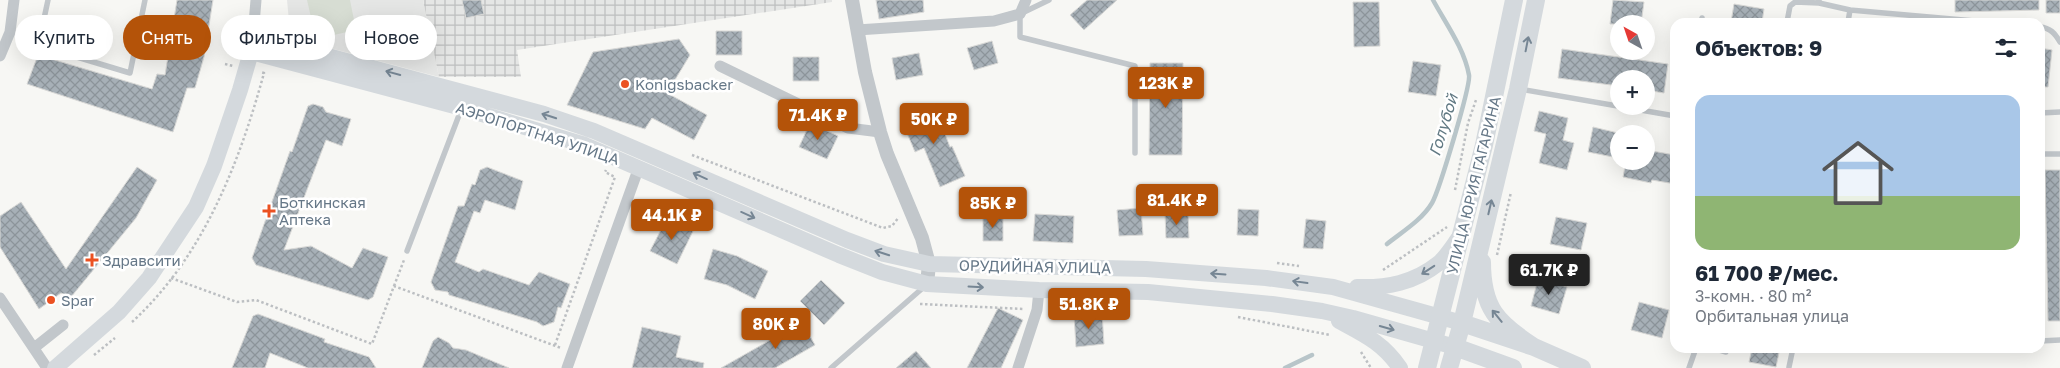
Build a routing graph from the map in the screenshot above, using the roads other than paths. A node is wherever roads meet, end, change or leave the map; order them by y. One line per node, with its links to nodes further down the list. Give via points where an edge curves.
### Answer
1 (14, 0): 20 (street, via 10,32)
2 (48, 0): 3 (lane, via 42,28 45,39 57,51 130,73)
3 (145, 0)
4 (256, 0): 13 (street)
5 (852, 0): 18 (street)
6 (1026, 0): 12 (street)
7 (1049, 0): 12 (lane)
8 (1514, 0): 35 (main road, УЛИЦА ЮРИЯ ГАГАРИНА, via 1486,136)
9 (1536, 0): 25 (main road, УЛИЦА ЮРИЯ ГАГАРИНА, one-way to 9)
10 (1819, 2): 11 (lane); 14 (lane, via 1795,2 1790,6)
11 (1850, 10): 15 (lane); 16 (lane)
12 (1020, 14): 18 (street, via 994,21); 31 (lane, via 1020,37 1135,66)
13 (255, 15)
14 (1788, 18)
15 (1849, 18)
16 (1941, 18)
17 (2045, 28): 19 (lane, via 2056,34)
18 (857, 30): 30 (street)
19 (2060, 42)
20 (0, 56)
21 (247, 60): 57 (main road, via 230,122 196,207 149,278 119,312)
22 (304, 60): 26 (main road, АЭРОПОРТНАЯ УЛИЦА)
23 (319, 60): 38 (main road, АЭРОПОРТНАЯ УЛИЦА, one-way to 23, via 891,256 847,240 594,131 544,114)
24 (720, 66): 30 (street, via 848,128)
25 (1518, 89): 29 (lane); 36 (main road, УЛИЦА ЮРИЯ ГАГАРИНА, one-way to 25)
26 (462, 108): 34 (main road, АЭРОПОРТНАЯ УЛИЦА, via 550,134); 37 (lane)
27 (2060, 112): 28 (lane)
28 (2045, 113)
29 (1670, 115)
30 (880, 132): 38 (street)
31 (1135, 153)
32 (2045, 154): 33 (lane)
33 (2060, 154)
34 (639, 167): 39 (main road, АЭРОПОРТНАЯ УЛИЦА, one-way to 39, via 839,255 882,272); 58 (street)
35 (1454, 231): 40 (main road, one-way to 40, via 1440,262 1416,278 1382,288); 44 (main road, УЛИЦА ЮРИЯ ГАГАРИНА)
36 (1482, 239): 45 (main road, УЛИЦА ЮРИЯ ГАГАРИНА); 50 (main road, one-way to 36, via 1494,314 1486,298 1482,279)
37 (407, 251)
38 (929, 264): 39 (street); 40 (main road, ОРУДИЙНАЯ УЛИЦА, one-way to 38, via 1266,278 1146,269)
39 (927, 284): 41 (main road, ОРУДИЙНАЯ УЛИЦА, one-way to 41); 59 (lane)
40 (1333, 287): 44 (main road, ОРУДИЙНАЯ УЛИЦА)
41 (1039, 290): 43 (main road, ОРУДИЙНАЯ УЛИЦА, via 1148,292); 60 (street, via 1037,310)
42 (0, 298): 51 (street)
43 (1322, 311): 48 (main road, ОРУДИЙНАЯ УЛИЦА, one-way to 48); 61 (main road, via 1375,340)
44 (1440, 316): 45 (main road, ОРУДИЙНАЯ УЛИЦА); 48 (main road, УЛИЦА ЮРИЯ ГАГАРИНА)
45 (1462, 323): 50 (main road); 52 (main road, УЛИЦА ЮРИЯ ГАГАРИНА)
46 (63, 325): 51 (street)
47 (2060, 340): 49 (lane)
48 (1434, 341): 52 (main road, ОРУДИЙНАЯ УЛИЦА); 62 (main road, УЛИЦА ЮРИЯ ГАГАРИНА)
49 (2045, 341)
50 (1534, 347): 65 (main road)
51 (34, 348): 56 (street)
52 (1456, 348): 63 (main road, УЛИЦА ЮРИЯ ГАГАРИНА); 64 (main road)
53 (1694, 353): 66 (lane)
54 (1791, 353): 55 (lane)
55 (1789, 367)
56 (47, 368)
57 (55, 368)
58 (567, 368)
59 (832, 368)
60 (1018, 368)
61 (1400, 368)
62 (1427, 368)
63 (1449, 368)
64 (1513, 368)
65 (1582, 368)
66 (1689, 368)

